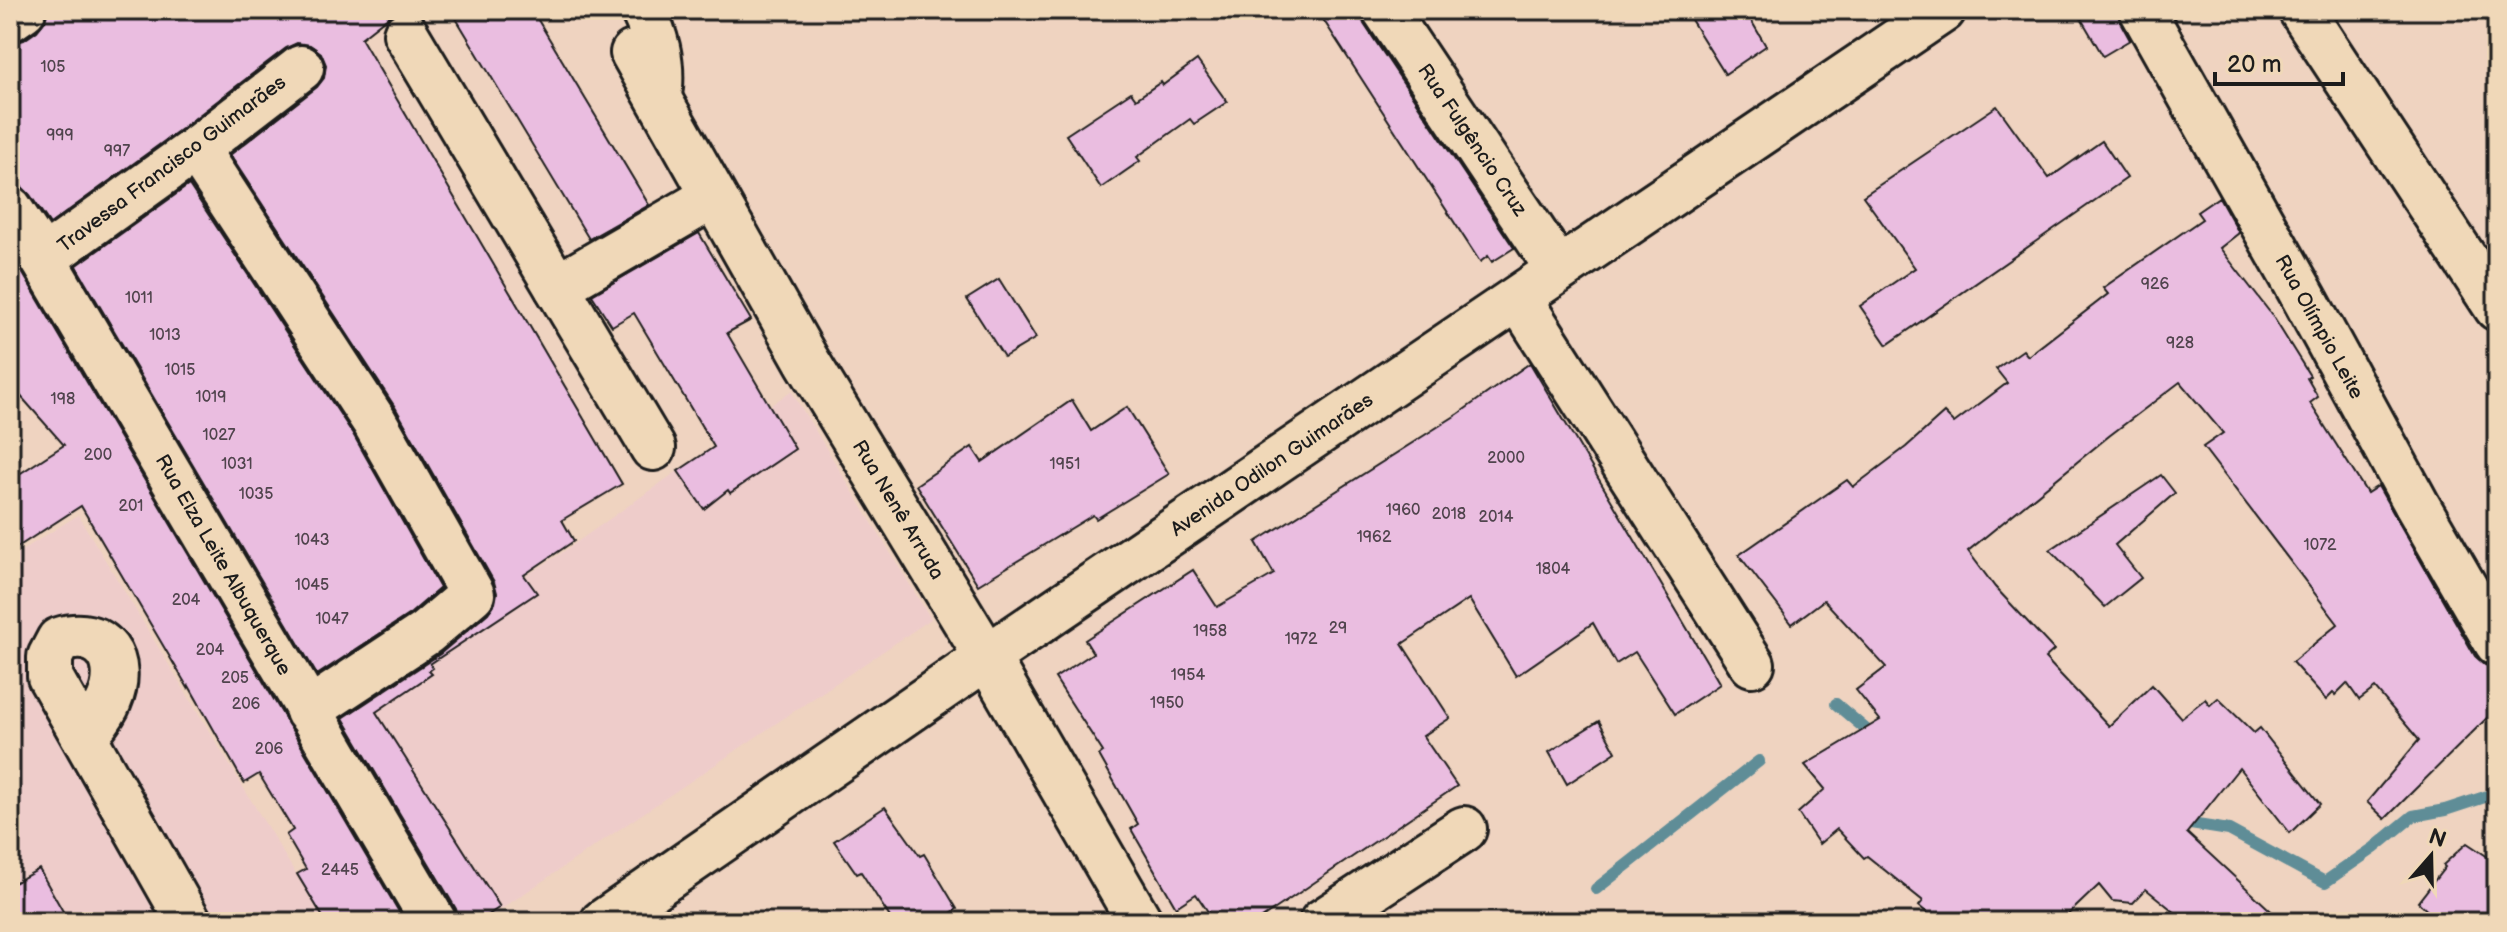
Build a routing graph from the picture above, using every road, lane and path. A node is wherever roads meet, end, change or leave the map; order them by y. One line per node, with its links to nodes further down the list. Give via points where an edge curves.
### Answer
1 (23, 10): 7 (street)
2 (643, 10): 11 (street, Rua Nenê Arruda, via 656,37)
3 (1385, 10): 16 (street, Rua Fulgêncio Cruz)
4 (1943, 10): 16 (street, Avenida Odilon Guimarães)
5 (2142, 10): 21 (street, Rua Olímpio Leite)
6 (2301, 10): 19 (street)
7 (10, 19)
8 (406, 34): 17 (street)
9 (633, 53): 11 (street, Rua Nenê Arruda)
10 (301, 68): 12 (street, Travessa Francisco Guimarães)
11 (659, 97): 13 (street, Rua Nenê Arruda)
12 (196, 149): 15 (street, Travessa Francisco Guimarães); 24 (street, via 374,421 472,594 426,633)
13 (712, 197): 17 (street); 22 (street, Rua Nenê Arruda)
14 (10, 209): 15 (street, Rua Elza Leite Albuquerque)
15 (43, 259): 24 (street, Rua Elza Leite Albuquerque)
16 (1558, 269): 18 (street, Avenida Odilon Guimarães)
17 (557, 287): 20 (street)
18 (1519, 299): 22 (street, Avenida Odilon Guimarães); 23 (street)
19 (2497, 308)
20 (653, 448)
21 (2497, 643)
22 (987, 657): 29 (street, Avenida Odilon Guimarães); 30 (street, Rua Nenê Arruda)
23 (1752, 664)
24 (308, 711): 28 (street, Rua Elza Leite Albuquerque)
25 (85, 737): 27 (street)
26 (1464, 829): 31 (street)
27 (189, 922)
28 (434, 922)
29 (603, 922)
30 (1140, 922)
31 (1322, 922)

